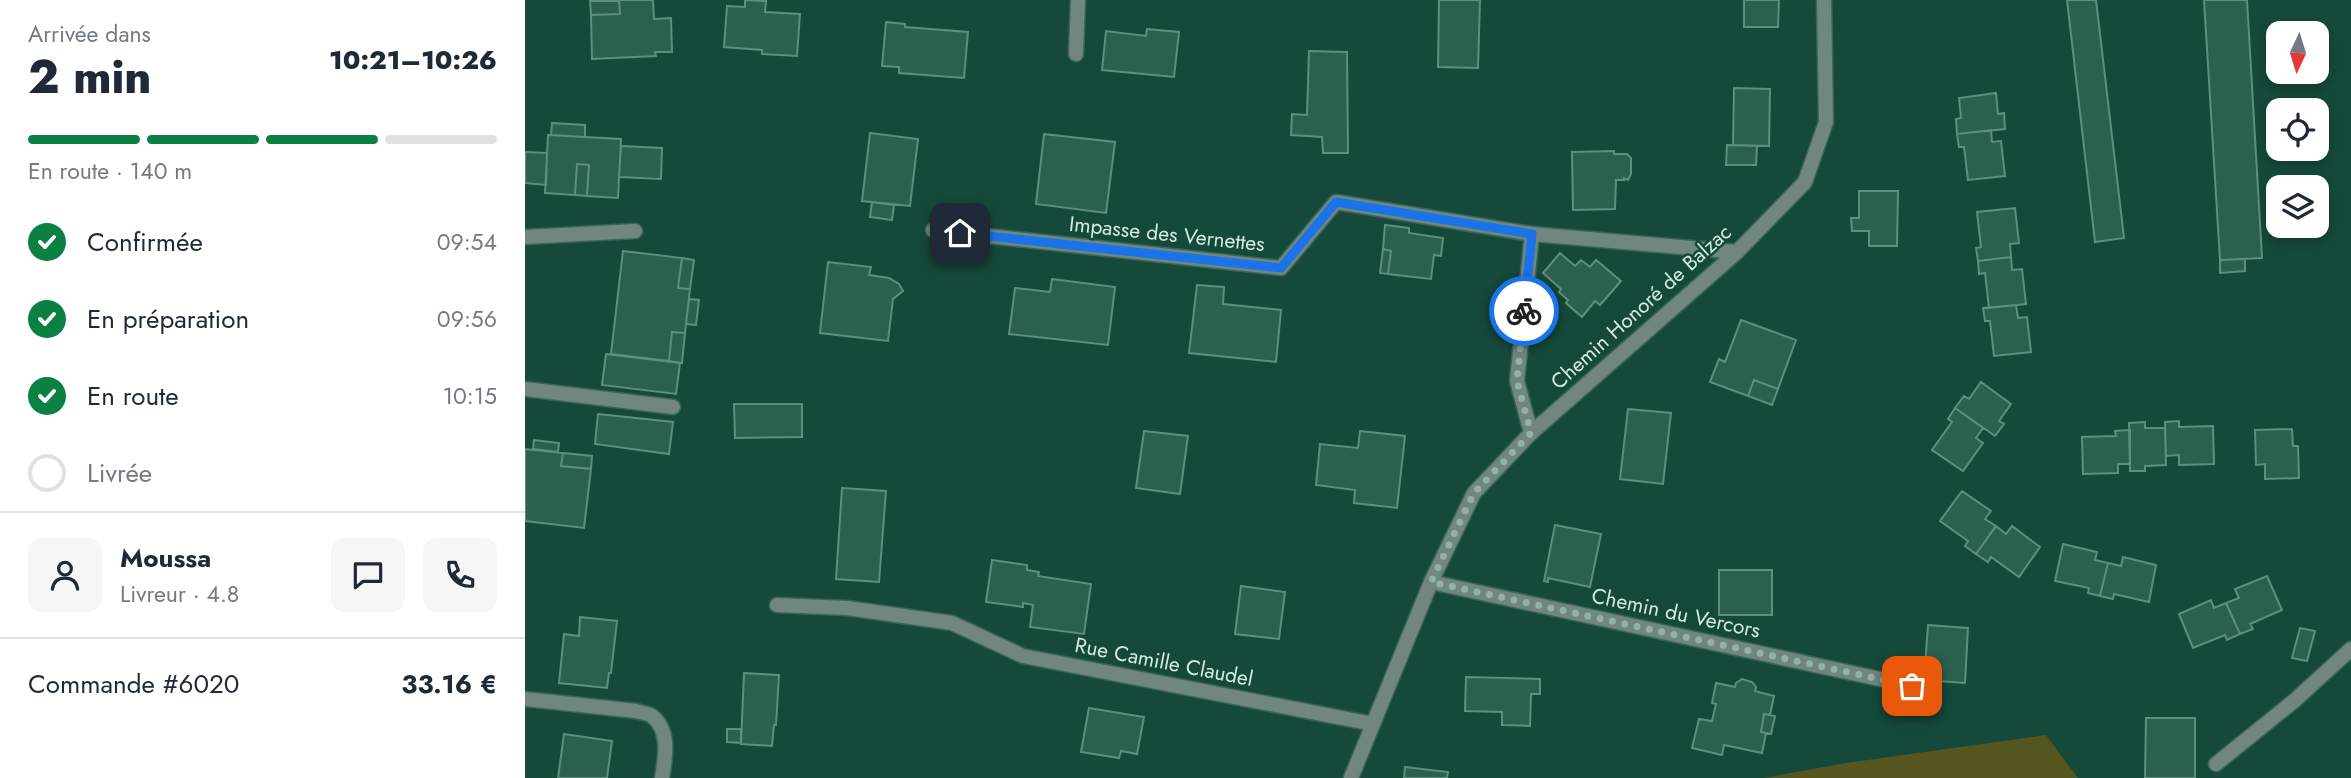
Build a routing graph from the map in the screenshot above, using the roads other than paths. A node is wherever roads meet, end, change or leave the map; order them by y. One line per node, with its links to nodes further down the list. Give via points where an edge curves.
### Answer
1 (1078, 0): 3 (street)
2 (1824, 0): 8 (street, Chemin Honoré de Balzac, via 1826,122 1805,182)
3 (1076, 54)
4 (933, 230): 6 (street, Impasse des Vernettes, via 1281,268 1336,202)
5 (635, 231): 7 (street)
6 (1532, 234): 8 (street); 11 (street, via 1517,381)
7 (525, 237)
8 (1737, 252): 11 (street, Chemin Honoré de Balzac)
9 (525, 390): 10 (street)
10 (673, 407)
11 (1531, 433): 12 (street, Chemin Honoré de Balzac, via 1474,493)
12 (1431, 582): 15 (street, Chemin du Vercors); 17 (street, Chemin Honoré de Balzac)
13 (777, 605): 17 (street, Rue Camille Claudel, via 847,608 953,624 1023,656)
14 (2351, 649): 18 (street)
15 (1912, 686)
16 (525, 699): 19 (street, via 652,715 662,729 666,751)
17 (1373, 724): 20 (street, Chemin Honoré de Balzac)
18 (2216, 764)
19 (662, 778)
20 (1351, 778)

